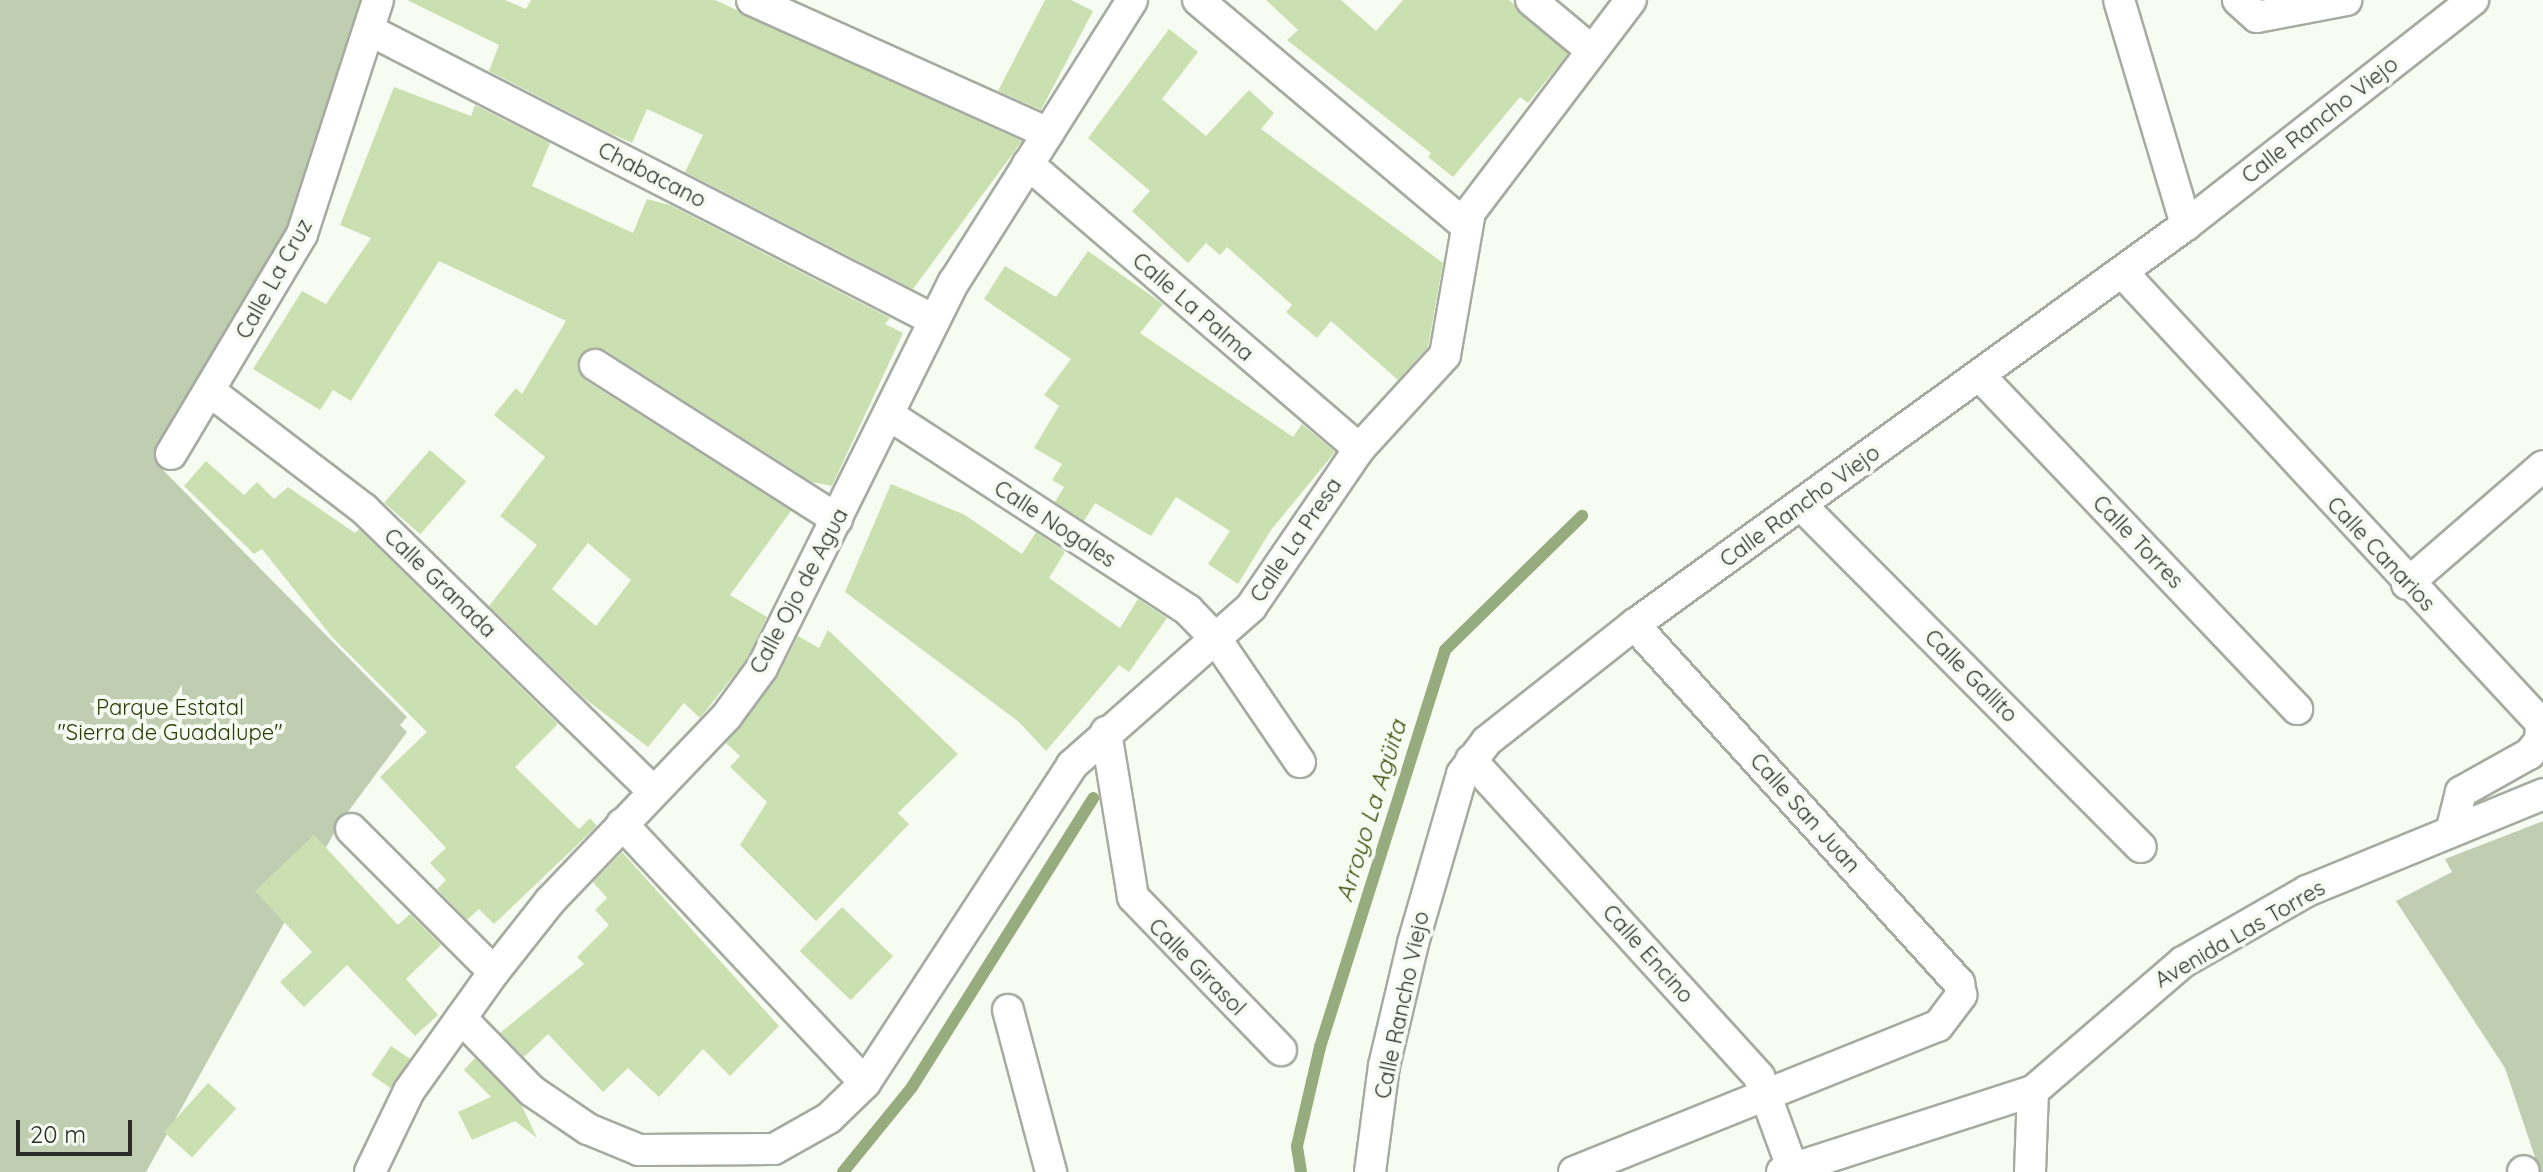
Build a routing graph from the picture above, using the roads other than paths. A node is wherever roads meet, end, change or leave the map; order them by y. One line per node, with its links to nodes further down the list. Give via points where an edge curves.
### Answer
1 (378, 0): 11 (street, Calle La Cruz)
2 (752, 0): 13 (street)
3 (1132, 0): 13 (street, Calle Ojo de Agua)
4 (1198, 0): 16 (street)
5 (1531, 0): 12 (street)
6 (1631, 0): 12 (street, Calle La Presa)
7 (2119, 0): 15 (street)
8 (2238, 0): 9 (street, via 2257,17)
9 (2346, 0)
10 (2473, 0): 15 (street, Calle Rancho Viejo)
11 (371, 31): 18 (street, Chabacano); 21 (street, Calle La Cruz, via 302,234)
12 (1591, 50): 16 (street, Calle La Presa, via 1483,188)
13 (1048, 133): 14 (street, Calle Ojo de Agua)
14 (1028, 164): 18 (street, Calle Ojo de Agua); 23 (street, Calle La Palma)
15 (2186, 225): 17 (street, Calle Rancho Viejo)
16 (1466, 226): 23 (street, Calle La Presa, via 1445,355)
17 (2122, 272): 20 (street, Calle Rancho Viejo); 28 (street, Calle Canarios)
18 (934, 320): 22 (street, Calle Ojo de Agua)
19 (595, 365): 27 (street)
20 (1980, 376): 26 (street, Calle Rancho Viejo); 31 (street, Calle Torres)
21 (211, 392): 24 (street, Calle La Cruz); 35 (street, Calle Granada, via 364,509)
22 (889, 415): 27 (street, Calle Ojo de Agua); 30 (street, Calle Nogales, via 1188,610)
23 (1359, 449): 30 (street, Calle La Presa, via 1251,607)
24 (171, 454)
25 (2543, 466): 28 (street)
26 (1801, 505): 29 (street, Calle Rancho Viejo); 40 (street, Calle Gallito)
27 (837, 519): 35 (street, Calle Ojo de Agua, via 762,668 726,717)
28 (2407, 584): 38 (street, Calle Canarios, via 2541,723 2540,741 2529,754 2461,792)
29 (1634, 625): 33 (street, Calle Rancho Viejo); 47 (street, Calle San Juan, via 1959,983 1956,1007 1938,1026)
30 (1216, 639): 32 (street, Calle La Presa); 34 (street, Calle Nogales)
31 (2297, 709)
32 (1106, 732): 44 (street, Calle Girasol, via 1133,897); 45 (street, Calle La Presa, via 1042,805)
33 (1471, 760): 47 (street, Calle Encino, via 1745,1060); 51 (street, Calle Rancho Viejo, via 1456,793 1413,943 1384,1066)
34 (1300, 762)
35 (653, 791): 37 (street, Calle Ojo de Agua)
36 (2543, 794): 38 (street, Avenida Las Torres)
37 (622, 824): 41 (street, Calle Ojo de Agua); 45 (street)
38 (2452, 827): 46 (street, Avenida Las Torres, via 2307,891 2183,962)
39 (351, 829): 41 (street)
40 (2141, 847)
41 (494, 972): 43 (street, Calle Ojo de Agua)
42 (1008, 1010): 50 (street)
43 (461, 1018): 45 (street, Calle La Presa, via 532,1091 588,1129 639,1150 774,1149 829,1118); 49 (street, Calle Ojo de Agua, via 403,1102)
44 (1281, 1050)
45 (865, 1083)
46 (2033, 1091): 48 (street, Avenida Las Torres); 53 (street)
47 (1766, 1094): 48 (street, Calle Encino); 52 (street)
48 (1787, 1170)
49 (370, 1172)
50 (1051, 1172)
51 (1370, 1172)
52 (1574, 1172)
53 (2030, 1172)

